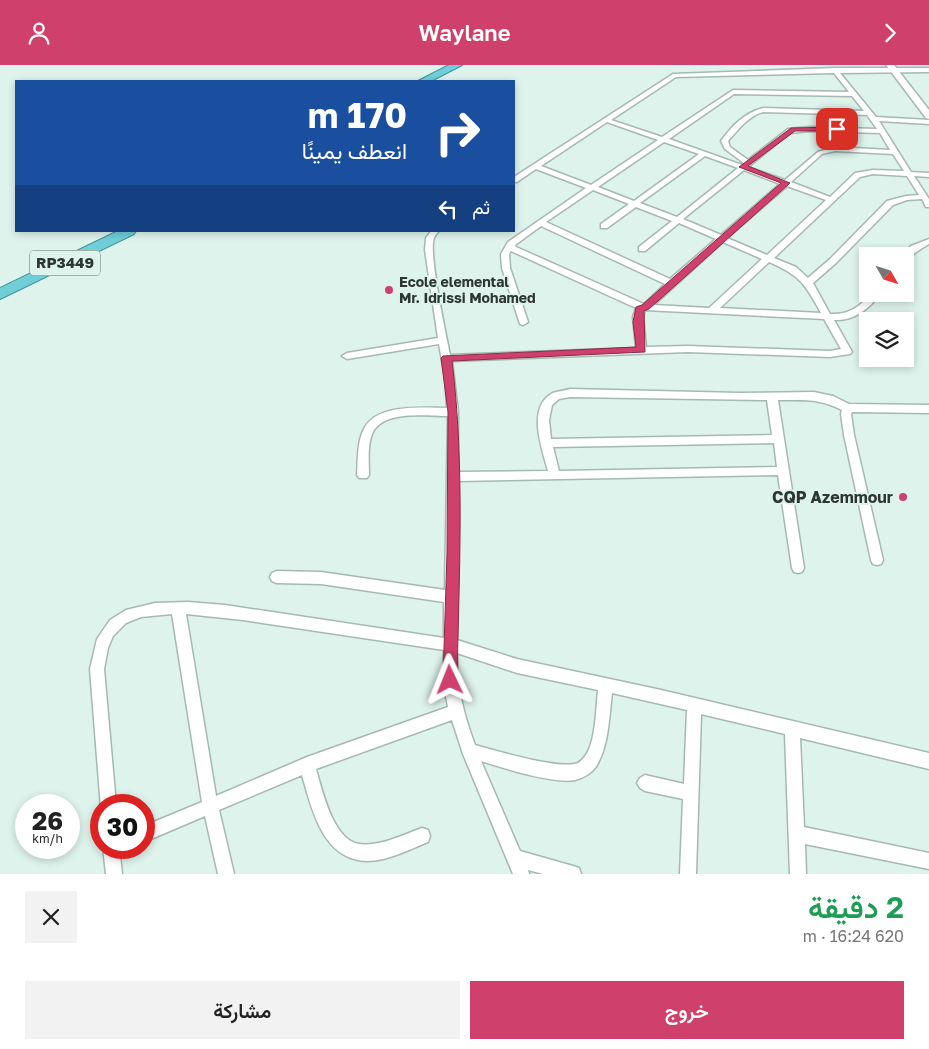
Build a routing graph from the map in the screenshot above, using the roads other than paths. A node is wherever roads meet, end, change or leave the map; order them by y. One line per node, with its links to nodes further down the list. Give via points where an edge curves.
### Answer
1 (460, 67): 5 (highway); 6 (highway)
2 (895, 67): 3 (street); 4 (street); 8 (main road); 10 (main road)
3 (835, 70): 7 (street); 12 (street, via 675,75)
4 (929, 70)
5 (426, 80)
6 (440, 80)
7 (855, 95): 9 (street); 15 (street, via 735,92)
8 (929, 104)
9 (869, 113): 11 (street); 18 (street, via 778,109 755,112 724,141)
10 (929, 116)
11 (874, 119): 13 (street); 14 (street)
12 (606, 120): 15 (street); 19 (street)
13 (929, 121)
14 (881, 131): 16 (street); 18 (street, via 793,129)
15 (664, 139): 17 (street); 24 (street)
16 (894, 152): 20 (street); 23 (street, via 824,151)
17 (704, 153): 18 (street); 27 (street)
18 (745, 165): 23 (street); 29 (street)
19 (535, 166): 22 (street); 24 (street)
20 (908, 174): 21 (street); 25 (street); 26 (street, via 860,174)
21 (929, 175)
22 (515, 179)
23 (786, 183): 26 (street); 35 (street)
24 (593, 188): 27 (street); 30 (street)
25 (924, 197): 28 (street); 41 (street, via 890,203 834,261)
26 (832, 200): 40 (street)
27 (634, 204): 29 (street); 31 (street)
28 (929, 205)
29 (678, 220): 35 (street); 39 (street)
30 (542, 223): 37 (street); 43 (street)
31 (604, 226)
32 (105, 232): 42 (highway, RP3449)
33 (127, 232): 44 (highway, RP3449)
34 (434, 232): 50 (street, via 429,243)
35 (723, 238): 40 (street); 43 (street)
36 (929, 241): 38 (street)
37 (511, 246): 46 (street, via 522,254); 49 (street, via 505,254 506,268)
38 (914, 248)
39 (642, 249)
40 (770, 258): 41 (street); 47 (street)
41 (808, 281): 48 (street)
42 (0, 282)
43 (671, 283): 46 (street)
44 (0, 294)
45 (868, 303): 48 (street, via 856,314)
46 (644, 307): 47 (street); 51 (street, via 638,317)
47 (711, 311): 48 (street)
48 (828, 317): 51 (street, via 846,353)
49 (523, 322)
50 (443, 340): 52 (street); 53 (street)
51 (641, 350): 53 (street)
52 (347, 356)
53 (446, 358): 57 (street)
54 (772, 397): 55 (street, via 823,397); 58 (street); 59 (street, via 560,394 550,399 545,408)
55 (848, 408): 56 (street); 64 (street, via 848,435)
56 (929, 409)
57 (453, 412): 61 (street, via 395,414 377,419 367,435); 63 (street)
58 (778, 439): 59 (street); 60 (street)
59 (547, 443): 62 (street)
60 (783, 471): 62 (street); 65 (street)
61 (362, 475)
62 (554, 475): 63 (street)
63 (453, 477): 67 (street)
64 (877, 560)
65 (798, 568)
66 (276, 577): 67 (street, via 321,578)
67 (452, 597): 69 (street)
68 (178, 608): 69 (street, via 288,619); 79 (street, via 148,609 122,617 105,636 99,649 97,669); 80 (street)
69 (449, 645): 70 (street, via 515,665); 72 (street, via 450,680)
70 (606, 685): 71 (street); 74 (street, via 596,749 583,769 575,772 551,770)
71 (694, 705): 73 (street); 78 (street)
72 (457, 711): 74 (street); 76 (street)
73 (792, 730): 75 (street); 82 (street)
74 (470, 751): 84 (street)
75 (929, 761)
76 (307, 765): 80 (street); 83 (street, via 331,833 345,847 359,852 374,851)
77 (645, 783): 78 (street)
78 (690, 793): 91 (street)
79 (107, 794)
80 (210, 805): 81 (street); 88 (street)
81 (155, 829)
82 (797, 834): 86 (street); 92 (street)
83 (422, 836)
84 (515, 858): 89 (street); 90 (street)
85 (113, 859): 87 (street)
86 (929, 861)
87 (114, 874)
88 (226, 874)
89 (521, 874)
90 (573, 874)
91 (688, 874)
92 (798, 874)

